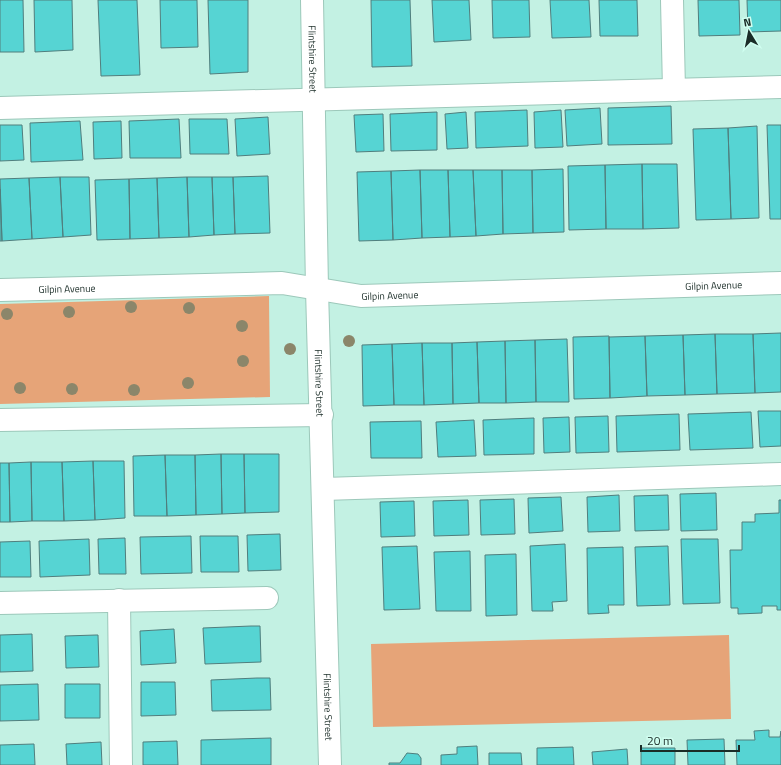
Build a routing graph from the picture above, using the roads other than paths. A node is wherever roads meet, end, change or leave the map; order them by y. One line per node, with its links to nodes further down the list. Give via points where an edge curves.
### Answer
1 (312, 0): 5 (street, Flintshire Street)
2 (672, 0): 4 (street)
3 (781, 87): 4 (street)
4 (674, 90): 5 (street)
5 (314, 100): 6 (street); 8 (street, Flintshire Street)
6 (0, 108)
7 (781, 283): 8 (street, Gilpin Avenue, via 361,296)
8 (317, 289): 9 (street, Gilpin Avenue, via 282,283); 10 (street, Flintshire Street)
9 (0, 290)
10 (322, 415): 11 (street); 13 (street, Flintshire Street)
11 (0, 420)
12 (781, 474): 13 (street)
13 (324, 489): 18 (street, Flintshire Street)
14 (267, 598): 15 (street)
15 (119, 600): 16 (street); 17 (street)
16 (0, 603)
17 (121, 765)
18 (330, 765)

